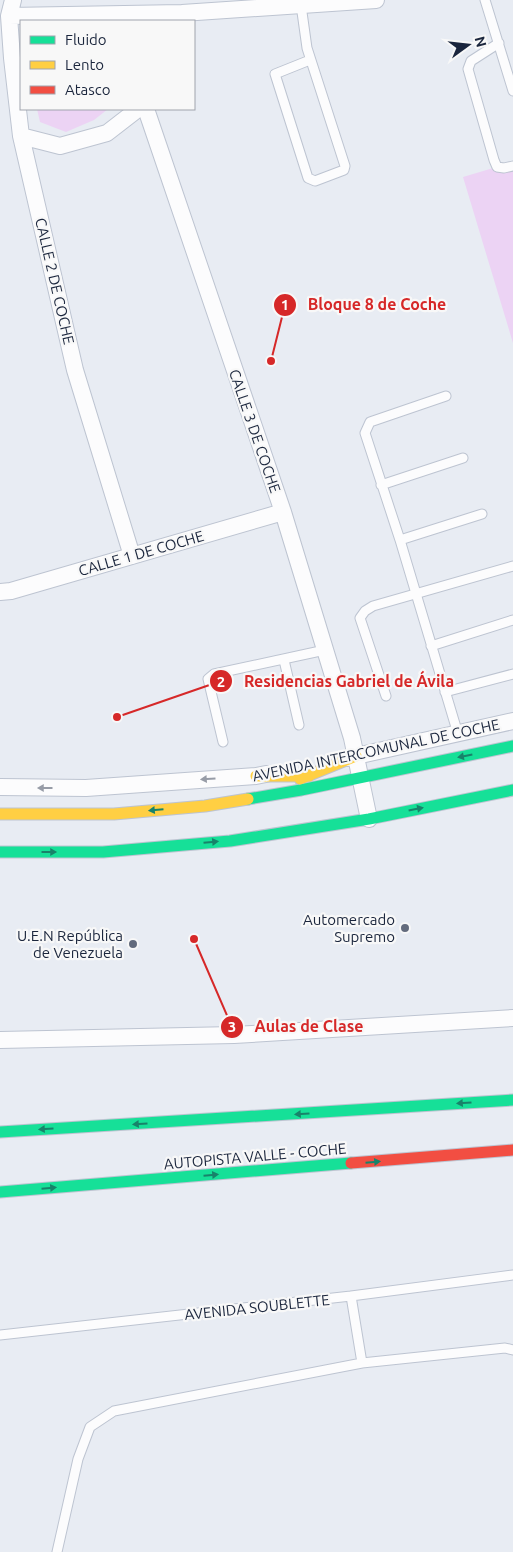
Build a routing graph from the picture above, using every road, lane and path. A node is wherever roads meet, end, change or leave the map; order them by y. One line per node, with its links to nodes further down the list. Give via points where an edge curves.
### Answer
1 (13, 0): 5 (street, CALLE 2 DE COCHE)
2 (376, 0): 4 (street)
3 (485, 0): 7 (lane)
4 (301, 6): 6 (street); 9 (lane)
5 (10, 16): 6 (street); 8 (street, CALLE 2 DE COCHE)
6 (180, 17)
7 (499, 43): 10 (lane); 14 (lane, via 471,61 468,69 497,167)
8 (6, 60): 13 (street, CALLE 2 DE COCHE)
9 (310, 60): 9 (lane, via 345,166 344,170 315,180 308,178 275,74)
10 (513, 91)
11 (137, 110): 13 (street, via 107,133 60,146)
12 (146, 110): 18 (street, CALLE 3 DE COCHE)
13 (21, 136): 21 (street, CALLE 2 DE COCHE, via 76,370)
14 (513, 166)
15 (446, 396): 17 (lane, via 370,422 365,433)
16 (463, 458): 17 (lane)
17 (381, 485): 20 (lane)
18 (283, 512): 21 (street, CALLE 1 DE COCHE); 27 (street, CALLE 3 DE COCHE)
19 (482, 514): 20 (lane)
20 (400, 540): 24 (lane)
21 (132, 556): 23 (street, CALLE 1 DE COCHE)
22 (513, 566): 24 (lane)
23 (0, 592)
24 (416, 595): 26 (lane); 31 (lane, via 373,606 360,618)
25 (513, 620): 26 (lane)
26 (432, 646): 30 (lane)
27 (325, 650): 28 (lane); 37 (street, CALLE 3 DE COCHE)
28 (284, 660): 33 (lane); 35 (lane, via 214,674 208,679)
29 (513, 674): 30 (lane)
30 (445, 692): 34 (lane)
31 (386, 696)
32 (513, 721): 34 (street, AVENIDA INTERCOMUNAL DE COCHE)
33 (299, 726)
34 (458, 734): 37 (street, AVENIDA INTERCOMUNAL DE COCHE)
35 (223, 742)
36 (513, 746): 40 (main road, AVENIDA INTERCOMUNAL DE COCHE, one-way to 40)
37 (356, 756): 38 (street, AVENIDA INTERCOMUNAL DE COCHE); 39 (main road); 40 (street, CALLE 3 DE COCHE)
38 (256, 776): 39 (main road); 41 (street, AVENIDA INTERCOMUNAL DE COCHE, one-way to 41, via 86,788)
39 (308, 776): 40 (main road); 43 (main road)
40 (360, 777): 43 (main road, AVENIDA INTERCOMUNAL DE COCHE); 45 (street, CALLE 3 DE COCHE)
41 (0, 787)
42 (513, 790): 45 (main road, one-way to 42)
43 (261, 795): 44 (main road, AVENIDA INTERCOMUNAL DE COCHE, one-way to 44, via 205,806 114,814)
44 (0, 814)
45 (369, 819): 46 (main road, one-way to 45, via 103,852 230,840)
46 (0, 852)
47 (513, 1018): 48 (street, via 234,1035)
48 (0, 1040)
49 (513, 1100): 50 (main road, one-way to 50)
50 (0, 1132)
51 (513, 1150): 52 (main road, AUTOPISTA VALLE - COCHE, one-way to 51)
52 (0, 1192)
53 (513, 1275): 54 (lane, AVENIDA SOUBLETTE)
54 (351, 1296): 55 (lane, AVENIDA SOUBLETTE); 57 (lane)
55 (0, 1335)
56 (513, 1350): 57 (lane, via 505,1348)
57 (362, 1363): 58 (lane, via 114,1411 90,1427 78,1459)
58 (57, 1552)

